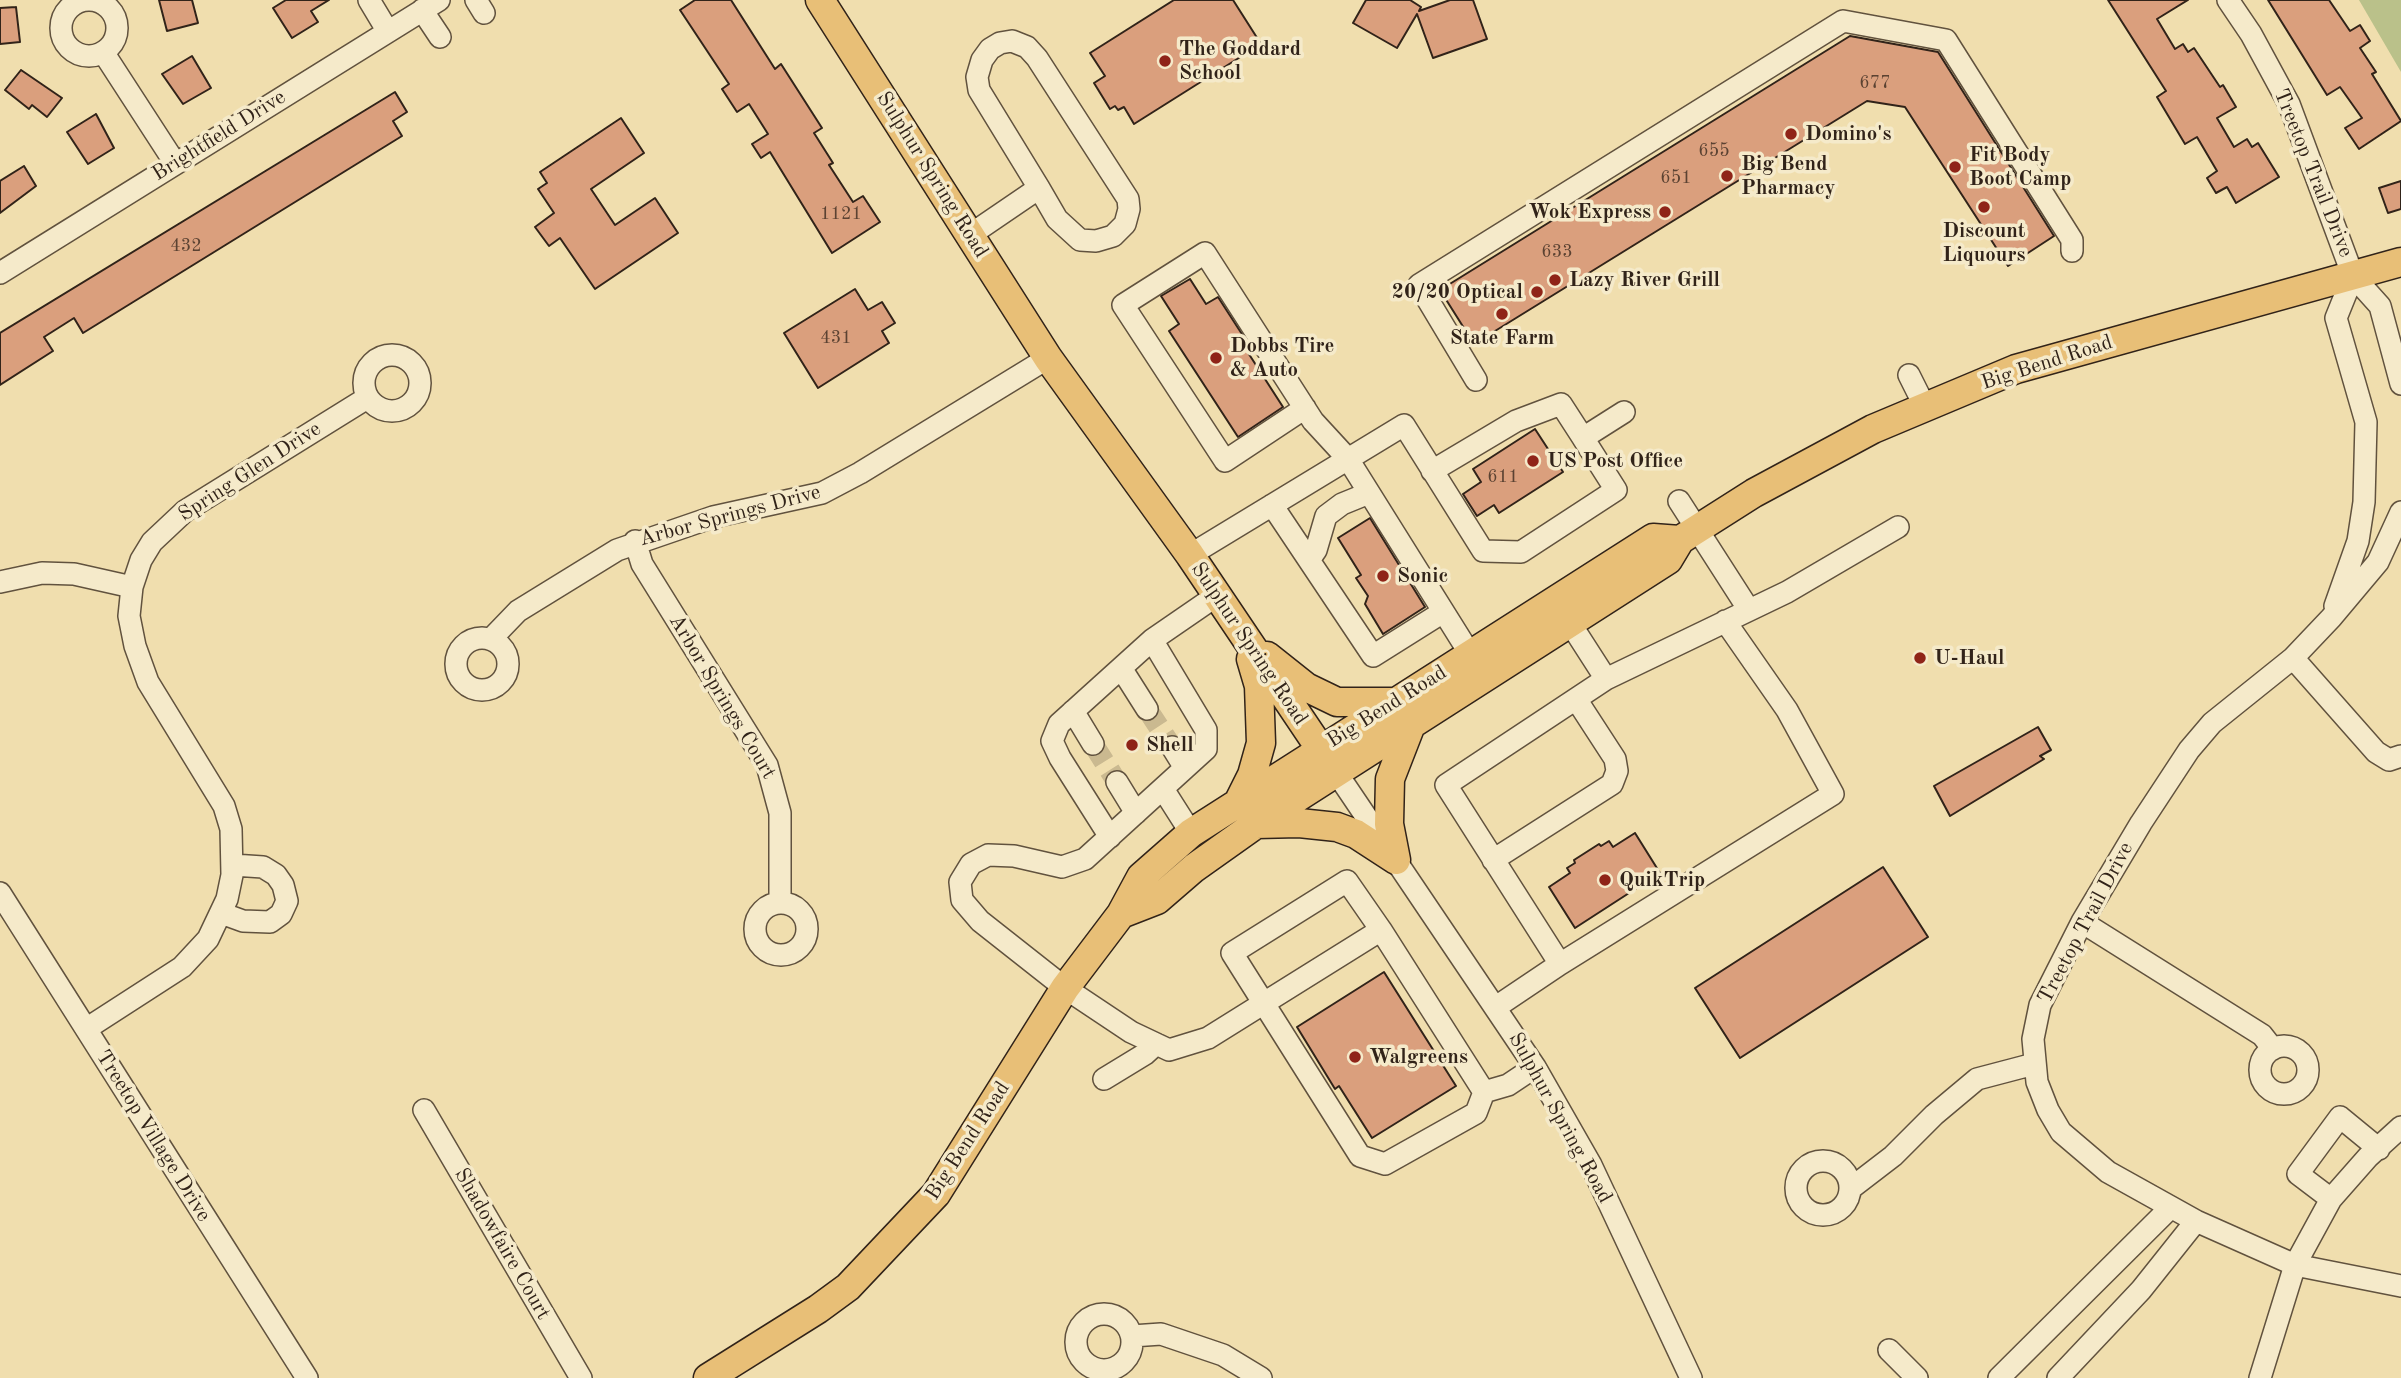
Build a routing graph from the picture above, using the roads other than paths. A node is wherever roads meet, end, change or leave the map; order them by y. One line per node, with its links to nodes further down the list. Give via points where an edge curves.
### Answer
1 (369, 0): 5 (street)
2 (820, 0): 10 (main road, Sulphur Spring Road)
3 (2228, 0): 14 (street, Treetop Trail Drive, via 2289,104)
4 (430, 5): 5 (street, Brightfield Drive); 6 (street)
5 (387, 30): 8 (street, Brightfield Drive)
6 (440, 37)
7 (103, 52): 8 (street)
8 (175, 163): 13 (street, Brightfield Drive)
9 (1039, 188): 9 (street, via 1057,219 1080,240 1114,236 1125,224 1128,199 1037,58 1027,47 1012,41 1000,43 982,60 979,90); 10 (street)
10 (970, 235): 15 (main road, Sulphur Spring Road)
11 (2072, 251): 17 (street, via 2072,240 1946,40 1843,21 1419,285)
12 (2401, 262): 14 (main road, Big Bend Road)
13 (0, 273)
14 (2353, 276): 18 (street, Treetop Trail Drive, via 2380,306); 20 (main road, Big Bend Road, via 2016,369); 40 (street, Treetop Trail Drive, via 2336,318 2366,422 2364,502 2358,541)
15 (1048, 358): 32 (street, Arbor Springs Drive, via 841,484 801,499 713,517); 33 (main road, Sulphur Spring Road)
16 (1909, 375): 20 (street)
17 (1476, 380)
18 (2401, 384)
19 (367, 397): 36 (street, Spring Glen Drive, via 185,511 152,542)
20 (1925, 407): 31 (main road, Big Bend Road, via 1872,429)
21 (1305, 408): 21 (street, via 1205,253 1124,305 1225,461); 24 (street)
22 (1624, 412): 23 (street)
23 (1583, 438): 25 (street, via 1561,404 1516,421); 25 (street, via 1616,490 1521,552 1483,551)
24 (1348, 459): 25 (street, via 1404,425); 26 (street); 28 (street)
25 (1432, 471)
26 (1369, 493): 34 (street, via 1326,516); 39 (street)
27 (1679, 501): 31 (street)
28 (1272, 505): 33 (street); 34 (street)
29 (2401, 512): 40 (street, Treetop Trail Drive, via 2378,562)
30 (1898, 527): 38 (street)
31 (1688, 535): 38 (street); 42 (main road, Big Bend Road, via 1668,560); 46 (main road, Big Bend Road, via 1653,538)
32 (635, 541): 43 (street, Arbor Springs Drive, via 518,611); 71 (street, Arbor Springs Court, via 642,564 767,765 780,813)
33 (1190, 555): 37 (main road, Sulphur Spring Road)
34 (1309, 560): 39 (street, via 1373,656)
35 (0, 582): 36 (street, via 42,573 74,574)
36 (132, 587): 70 (street, Spring Glen Drive, via 129,617 143,670 224,806)
37 (1216, 596): 44 (main road, Sulphur Spring Road); 45 (street)
38 (1749, 610): 41 (street)
39 (1443, 612): 46 (street)
40 (2331, 618): 47 (street, Treetop Trail Drive)
41 (1725, 621): 49 (street); 77 (street, via 1787,710 1833,794)
42 (1570, 623): 49 (street); 54 (main road, Big Bend Road)
43 (491, 639)
44 (1246, 639): 51 (main road, via 1306,687 1337,702); 57 (main road, Sulphur Spring Road); 63 (main road, via 1259,687 1261,743)
45 (1152, 640): 48 (street); 59 (street, via 1206,730 1206,749)
46 (1469, 654): 51 (main road, Big Bend Road)
47 (2293, 658): 58 (street, via 2376,752 2389,760); 75 (street, Treetop Trail Drive, via 2212,723 2189,750)
48 (1121, 668): 52 (street); 53 (street)
49 (1606, 679): 50 (street)
50 (1576, 699): 69 (street, via 1615,759 1612,784); 69 (street, via 1446,785)
51 (1396, 702): 57 (main road, Big Bend Road)
52 (1147, 709)
53 (1073, 711): 55 (street); 67 (street, via 1059,724 1052,741)
54 (1411, 725): 60 (main road, Big Bend Road); 68 (main road, via 1390,779 1389,824)
55 (1093, 744)
56 (1172, 747): 59 (street)
57 (1320, 748): 60 (main road, Sulphur Spring Road); 63 (main road, Big Bend Road)
58 (2401, 756)
59 (1185, 768): 62 (street)
60 (1336, 772): 65 (main road, Big Bend Road); 68 (street, Sulphur Spring Road)
61 (1117, 782): 64 (street)
62 (1163, 789): 64 (street); 66 (street)
63 (1240, 799): 66 (main road, Big Bend Road)
64 (1136, 813): 67 (street)
65 (1256, 824): 68 (main road, via 1337,827); 74 (main road, Big Bend Road, via 1157,900)
66 (1192, 833): 74 (main road, Big Bend Road, via 1141,877)
67 (1110, 837): 78 (street, via 1085,859 1062,867 988,855 971,864 960,882 962,900 980,921)
68 (1396, 860): 80 (street, Sulphur Spring Road)
69 (1493, 860): 77 (street)
70 (233, 866): 73 (street, Spring Glen Drive); 73 (street, via 263,867 283,885 287,901 281,914 270,922)
71 (780, 903)
72 (3, 906): 81 (street, Treetop Village Drive)
73 (221, 914): 81 (street, Spring Glen Drive, via 208,939 182,967)
74 (1121, 914): 78 (main road, Big Bend Road)
75 (2082, 922): 83 (street, via 2262,1035); 84 (street, Treetop Trail Drive, via 2040,1005)
76 (1381, 930): 79 (street); 79 (street, via 1347,881 1324,895 1232,953); 87 (street)
77 (1560, 964): 80 (street)
78 (1065, 988): 82 (street); 101 (main road, Big Bend Road, via 936,1194 848,1287)
79 (1265, 1003): 82 (street, via 1208,1038 1169,1050); 87 (street, via 1360,1156 1385,1164 1476,1113)
80 (1496, 1007): 85 (street, Sulphur Spring Road)
81 (86, 1028): 99 (street, Treetop Village Drive)
82 (1156, 1044): 86 (street)
83 (2273, 1048)
84 (2034, 1064): 91 (street, via 1977,1080 1894,1156); 93 (street, Treetop Trail Drive, via 2048,1110 2061,1132 2108,1172)
85 (1535, 1067): 87 (street, via 1508,1085); 103 (street, Sulphur Spring Road, via 1591,1165)
86 (1104, 1079)
87 (1484, 1092)
88 (424, 1110): 100 (street, Shadowfaire Court)
89 (2401, 1127): 90 (street)
90 (2379, 1149): 92 (street); 92 (street, via 2340,1117 2298,1174)
91 (1850, 1189)
92 (2331, 1199): 95 (street)
93 (2170, 1208): 94 (street, Treetop Trail Drive); 105 (street)
94 (2196, 1221): 95 (street, Treetop Trail Drive); 106 (street, via 2141,1290)
95 (2295, 1265): 96 (street, Treetop Trail Drive); 107 (street)
96 (2401, 1286)
97 (1132, 1336): 102 (street, via 1161,1334 1180,1340 1223,1355)
98 (1889, 1350): 104 (street)
99 (307, 1378)
100 (581, 1378)
101 (708, 1378)
102 (1261, 1378)
103 (1691, 1378)
104 (1917, 1378)
105 (1999, 1378)
106 (2058, 1378)
107 (2260, 1378)

